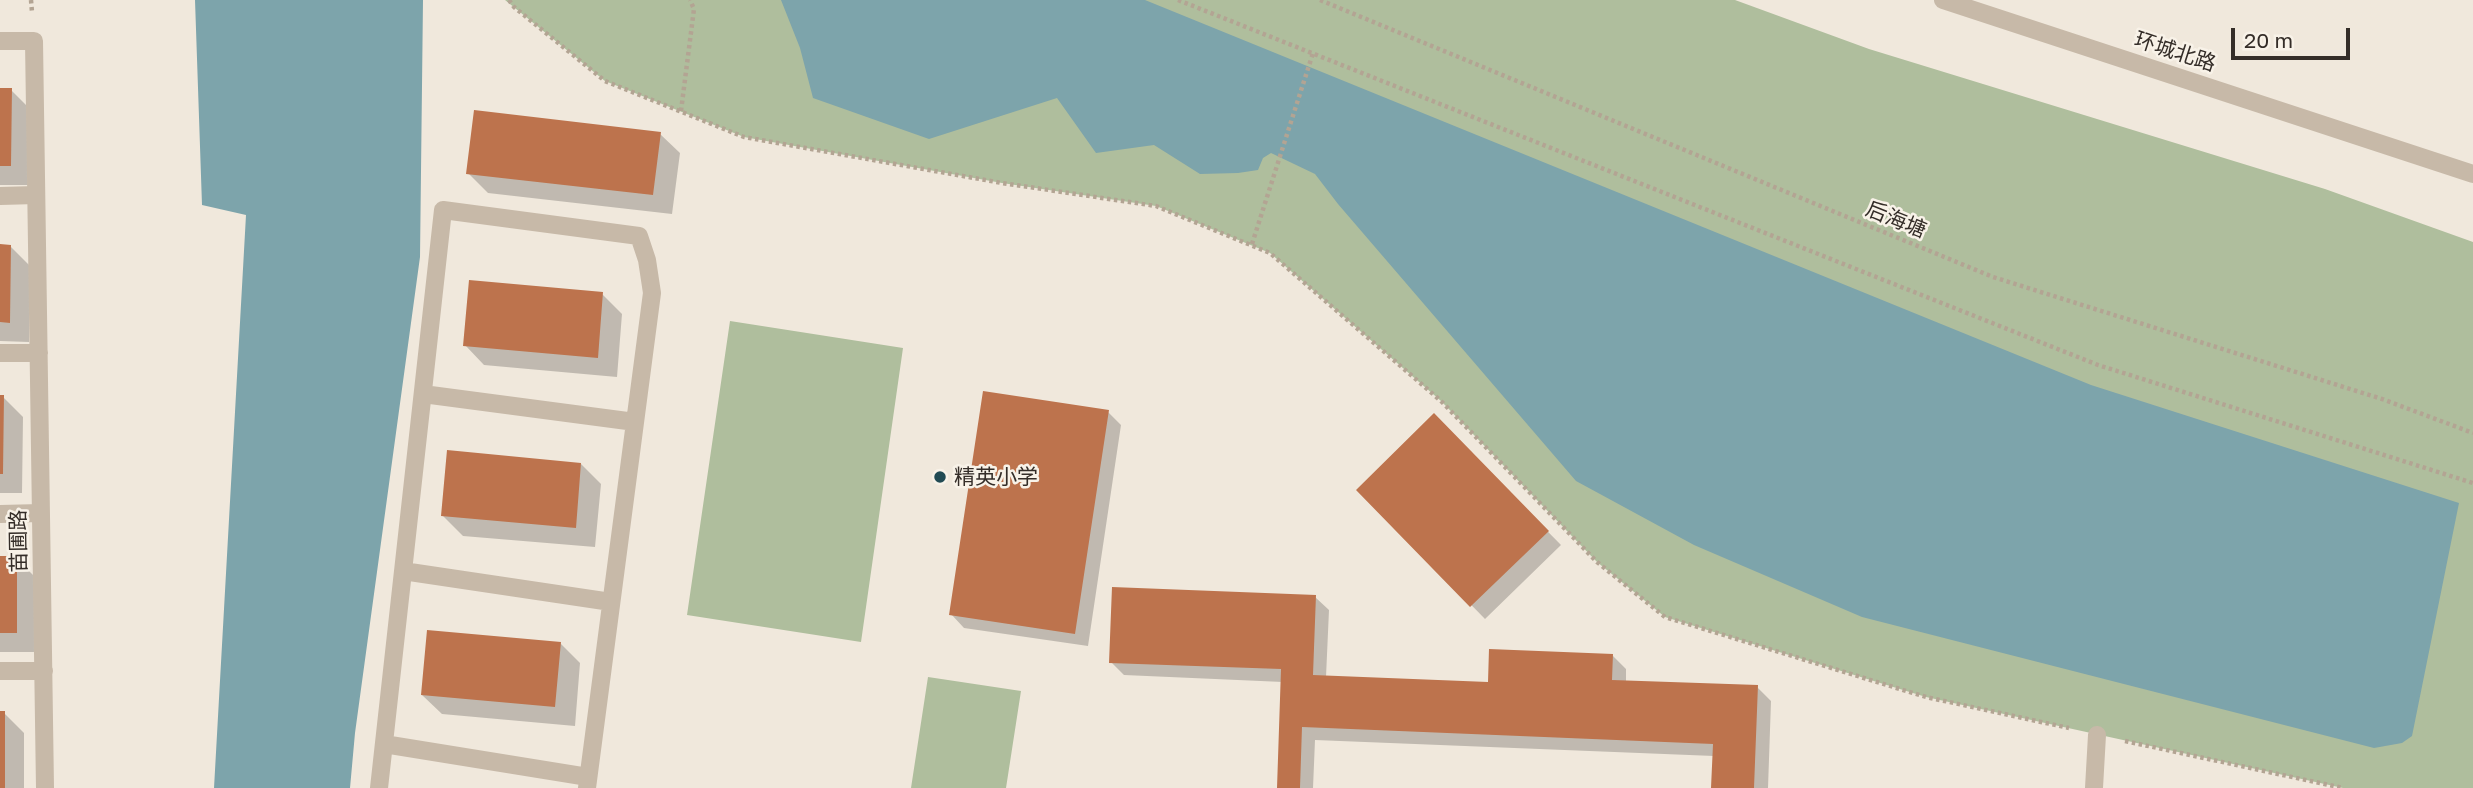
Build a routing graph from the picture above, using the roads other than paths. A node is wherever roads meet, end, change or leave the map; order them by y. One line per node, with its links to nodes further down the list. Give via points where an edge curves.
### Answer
1 (1943, 0): 3 (street, 环城北路)
2 (0, 41): 5 (street, 苗圃路, via 34,41)
3 (2473, 174)
4 (0, 195): 5 (street)
5 (37, 195): 7 (street, 苗圃路)
6 (0, 353): 7 (street)
7 (39, 353): 11 (street, 苗圃路)
8 (423, 394): 9 (street); 9 (street, via 443,210 639,236 652,293); 12 (street)
9 (635, 422): 13 (street)
10 (0, 513): 11 (street)
11 (41, 513): 15 (street, 苗圃路)
12 (403, 571): 13 (street); 17 (street)
13 (611, 602): 18 (street)
14 (0, 671): 15 (street)
15 (44, 671): 19 (street, 苗圃路)
16 (2097, 734): 21 (street)
17 (384, 744): 18 (street); 20 (street)
18 (588, 782)
19 (46, 788)
20 (379, 788)
21 (2094, 788)

